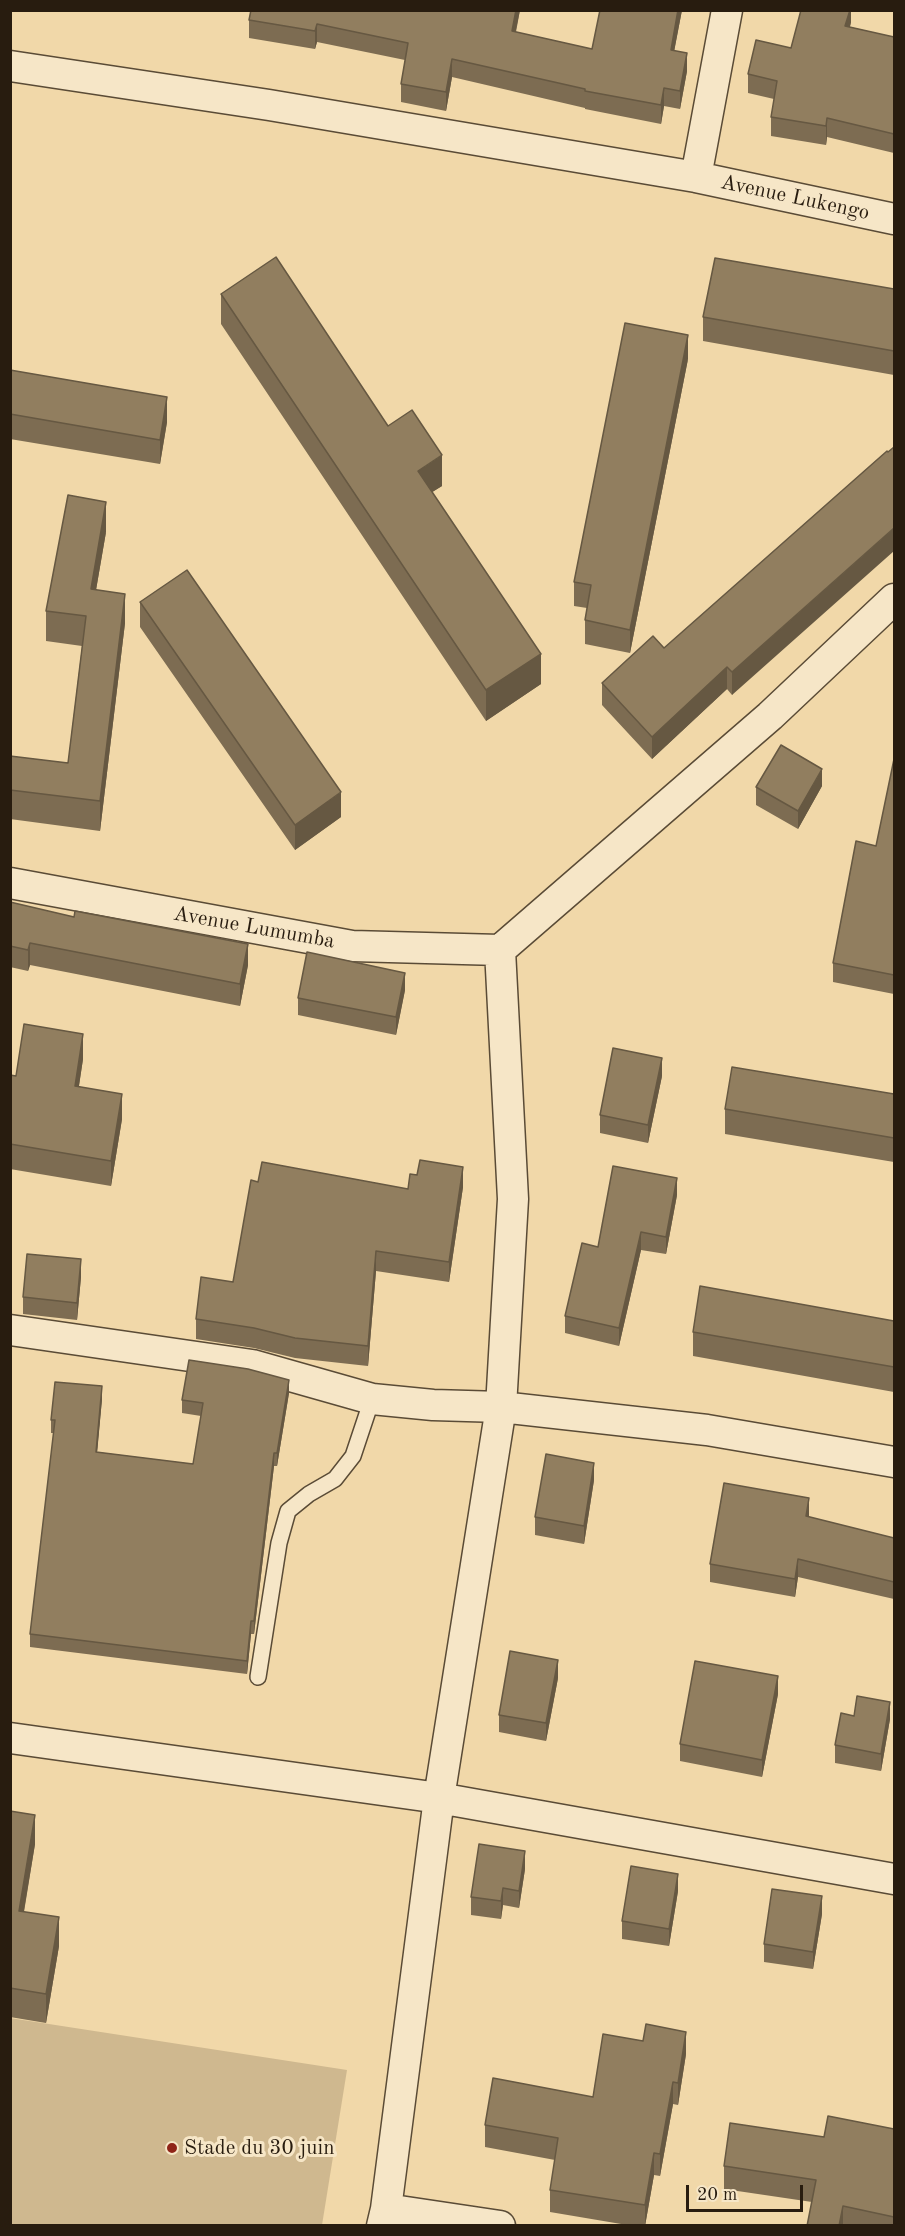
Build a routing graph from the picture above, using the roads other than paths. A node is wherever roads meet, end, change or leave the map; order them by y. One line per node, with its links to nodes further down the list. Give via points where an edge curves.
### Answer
1 (727, 10): 3 (street)
2 (10, 66): 3 (street, Avenue Lukengo)
3 (696, 177): 4 (street, Avenue Lukengo)
4 (894, 219)
5 (894, 599): 7 (street, via 770,716)
6 (10, 883): 7 (street, Avenue Lumumba, via 352,946)
7 (500, 950): 10 (street, via 513,1199)
8 (10, 1330): 9 (street, via 252,1365)
9 (372, 1400): 10 (street); 12 (lane, via 353,1456 335,1479 288,1511 279,1543)
10 (501, 1407): 11 (street, via 707,1430); 14 (street)
11 (894, 1462)
12 (258, 1677)
13 (10, 1738): 14 (street)
14 (439, 1798): 15 (street); 16 (street)
15 (894, 1879)
16 (384, 2217): 17 (street)
17 (500, 2226)

